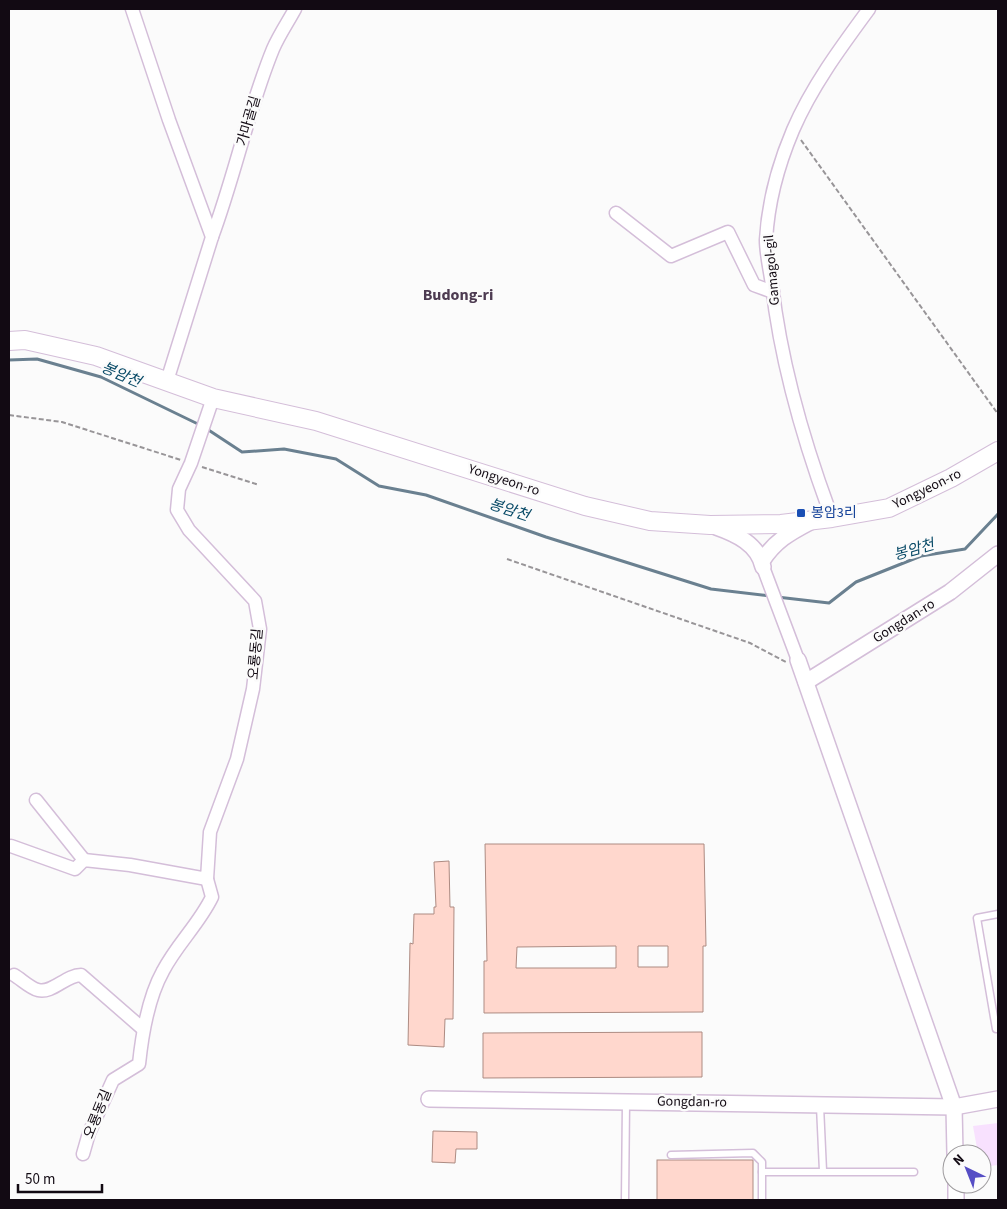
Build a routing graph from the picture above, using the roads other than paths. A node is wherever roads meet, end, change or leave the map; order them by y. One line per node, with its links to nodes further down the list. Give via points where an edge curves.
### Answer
1 (132, 9): 5 (street)
2 (295, 9): 5 (street, 가마골길, via 274,47 256,93 235,170)
3 (870, 9): 6 (street, Gamagol-gil, via 828,65 793,129 781,162 766,241)
4 (616, 213): 6 (street, via 671,256 728,232 754,285)
5 (212, 236): 8 (street, 가마골길)
6 (773, 292): 11 (street, Gamagol-gil, via 789,378 814,471)
7 (9, 341): 8 (main road, Yongyeon-ro, via 25,340)
8 (169, 377): 9 (main road, Yongyeon-ro)
9 (211, 406): 12 (main road, Yongyeon-ro, via 316,421 585,506 650,521); 19 (street, 오룡동길, via 179,489 177,510 189,530 256,601 260,629 253,689 237,759 210,832)
10 (998, 451): 11 (main road, Yongyeon-ro, via 888,508)
11 (823, 519): 12 (main road, Yongyeon-ro, via 781,524); 14 (street, via 784,535 771,546)
12 (710, 525): 14 (street, via 739,535)
13 (998, 554): 15 (street, Gongdan-ro, via 950,592)
14 (762, 564): 15 (street)
15 (802, 672): 28 (street)
16 (36, 800): 18 (street)
17 (11, 846): 18 (street, via 75,869)
18 (84, 860): 19 (street)
19 (207, 879): 22 (street, 오룡동길, via 212,897 202,917 162,971)
20 (998, 914): 23 (lane, via 977,918)
21 (14, 975): 22 (street, via 37,990 46,991 72,975 82,975)
22 (143, 1029): 30 (street, 오룡동길, via 139,1064 113,1080)
23 (998, 1029)
24 (429, 1099): 26 (street, Gongdan-ro)
25 (998, 1099): 28 (street, Gongdan-ro)
26 (626, 1101): 27 (street, Gongdan-ro); 35 (lane)
27 (820, 1105): 28 (street, Gongdan-ro); 32 (lane)
28 (954, 1107): 29 (street)
29 (955, 1144)
30 (83, 1154)
31 (670, 1154): 33 (lane, via 753,1153 762,1162)
32 (824, 1171): 33 (lane); 34 (lane)
33 (762, 1172): 36 (lane)
34 (914, 1172)
35 (625, 1200)
36 (762, 1200)

